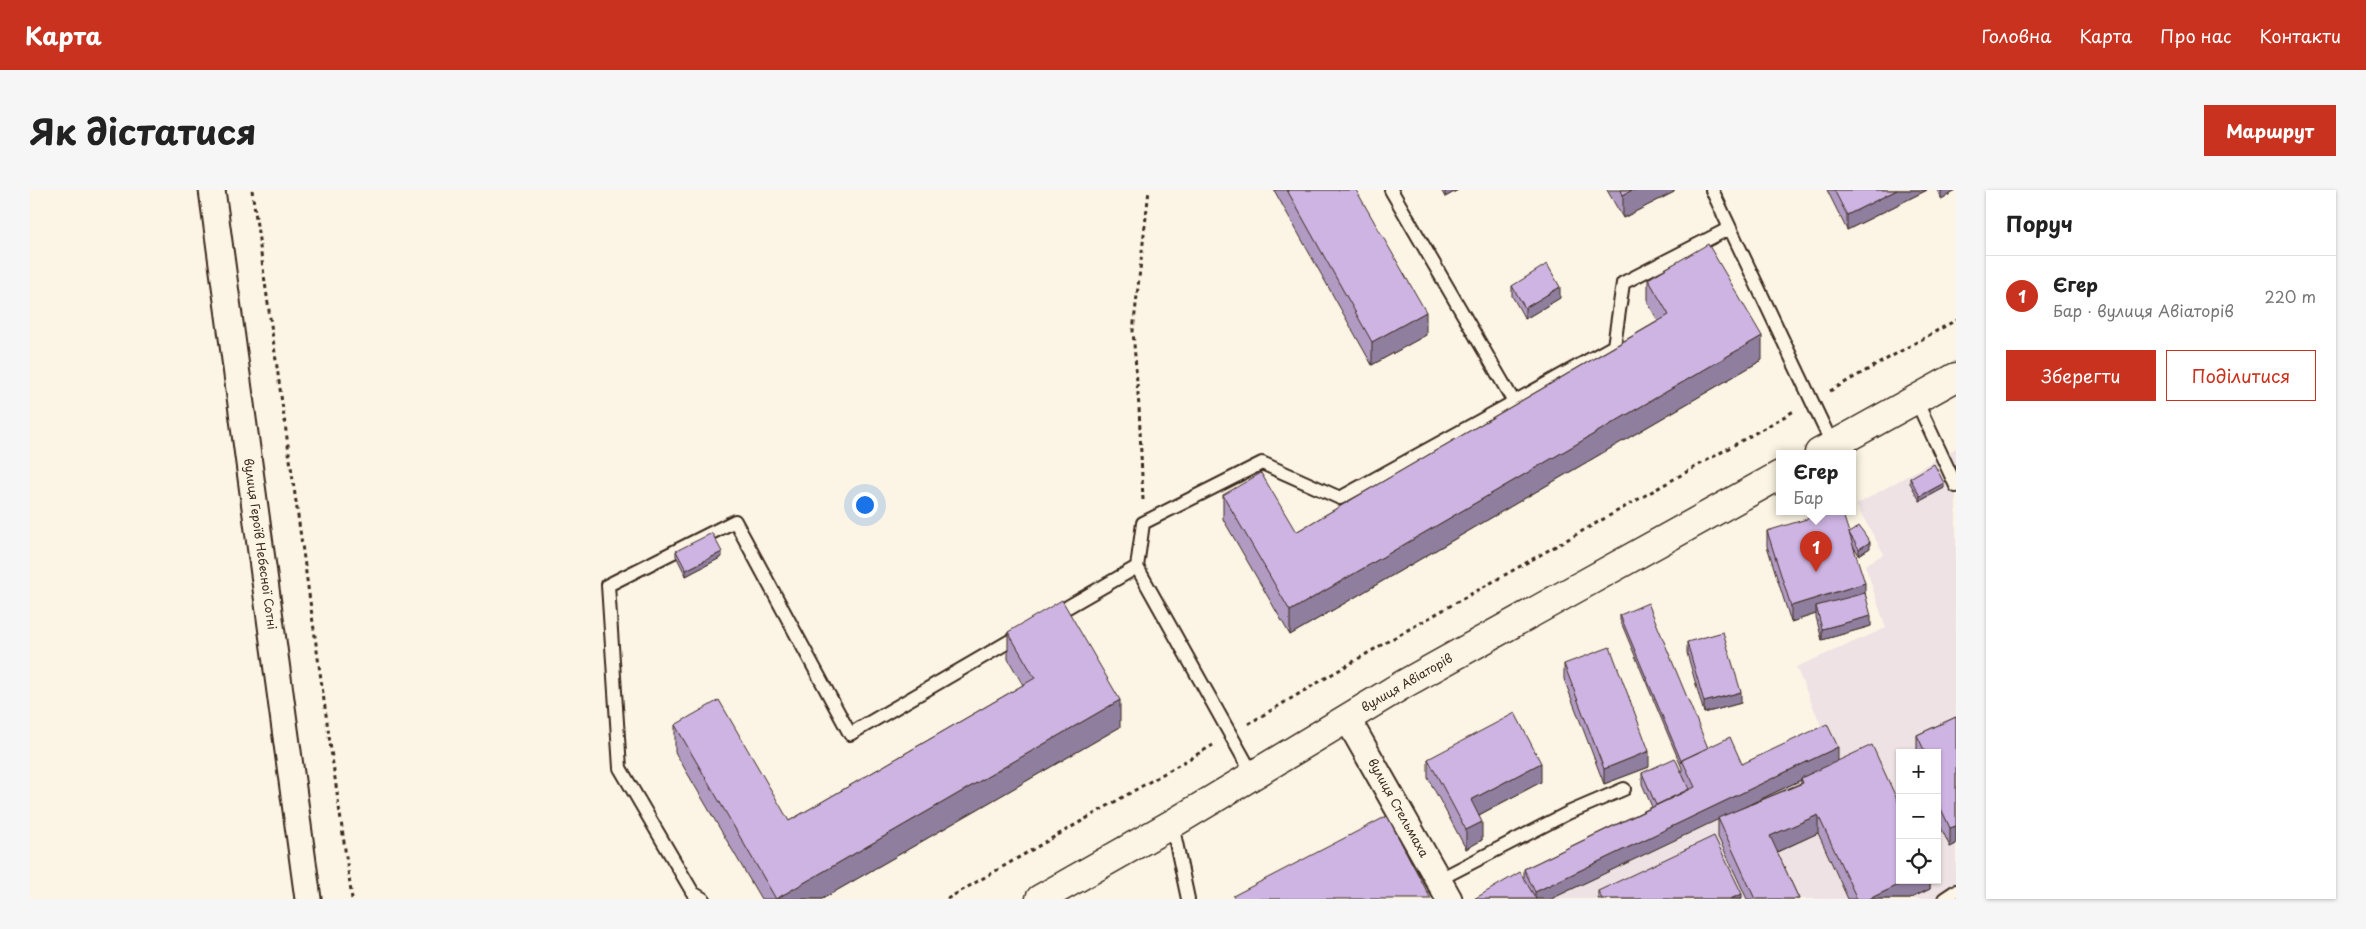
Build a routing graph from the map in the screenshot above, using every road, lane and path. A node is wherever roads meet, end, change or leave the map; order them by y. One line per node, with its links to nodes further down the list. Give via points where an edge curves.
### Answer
1 (212, 190): 24 (street, вулиця Героїв Небесної Сотні)
2 (252, 190): 25 (path)
3 (1149, 190): 15 (path, via 1132,330)
4 (1391, 190): 11 (lane)
5 (1712, 190): 6 (lane)
6 (1730, 228): 10 (lane); 11 (lane, via 1623,283 1614,346)
7 (1956, 320): 10 (path)
8 (1956, 377): 9 (street)
9 (1916, 400): 12 (street); 14 (lane)
10 (1811, 401): 12 (lane); 18 (path, via 1383,644)
11 (1514, 402): 15 (lane, via 1340,498 1262,464)
12 (1826, 449)
13 (1776, 477): 17 (street, вулиця Авіаторів)
14 (1956, 486)
15 (1144, 523): 16 (lane)
16 (1137, 567): 18 (lane); 26 (lane, via 850,734 735,521 608,585 620,768 693,893)
17 (1347, 718): 19 (street, вулиця Авіаторів); 22 (street, вулиця Стельмаха)
18 (1230, 735): 19 (lane); 27 (path)
19 (1253, 775): 21 (street, вулиця Авіаторів)
20 (1624, 789): 22 (lane, via 1568,813)
21 (1172, 824): 28 (street, вулиця Авіаторів); 29 (lane)
22 (1444, 890)
23 (1956, 891): 30 (lane)
24 (308, 899)
25 (352, 899)
26 (703, 899)
27 (947, 899)
28 (1040, 899)
29 (1188, 899)
30 (1944, 899)

